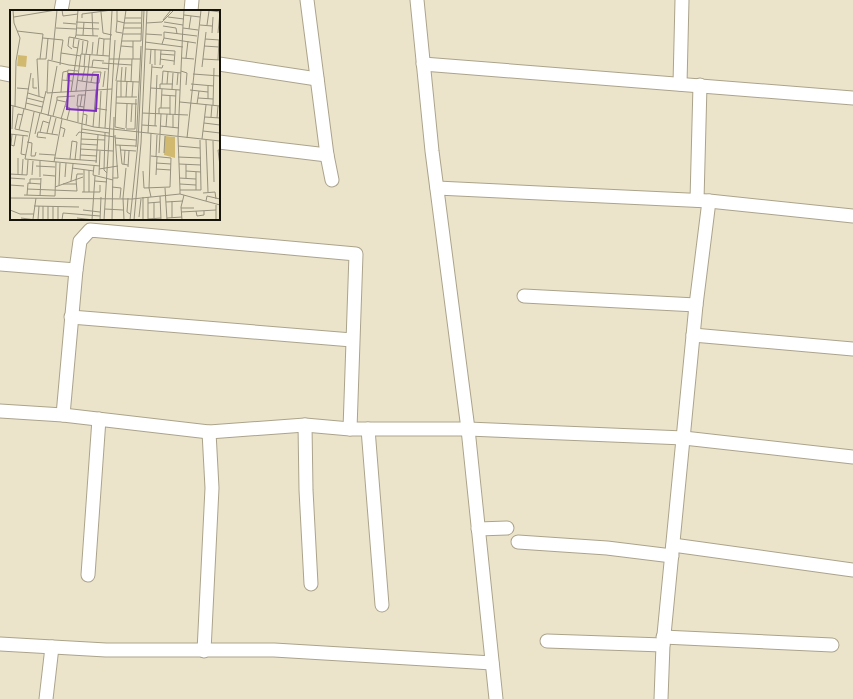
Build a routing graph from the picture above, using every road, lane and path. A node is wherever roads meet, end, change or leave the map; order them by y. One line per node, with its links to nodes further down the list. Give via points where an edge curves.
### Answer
1 (63, 0): 6 (street)
2 (192, 0): 7 (street)
3 (307, 0): 12 (street)
4 (417, 0): 9 (street)
5 (682, 0): 13 (street)
6 (61, 10)
7 (190, 10)
8 (220, 64): 12 (street)
9 (423, 64): 13 (street); 19 (street)
10 (0, 73): 11 (street)
11 (10, 75)
12 (317, 79): 17 (street)
13 (680, 84): 14 (street)
14 (700, 85): 15 (street); 20 (street)
15 (853, 98)
16 (220, 142): 17 (street)
17 (327, 155): 18 (street)
18 (332, 180)
19 (437, 188): 20 (street); 36 (street)
20 (703, 201): 21 (street); 25 (street)
21 (853, 216)
22 (0, 264): 23 (street)
23 (76, 270): 26 (street); 28 (street, via 80,241 90,230 356,254)
24 (524, 296): 25 (street)
25 (696, 305): 27 (street)
26 (71, 317): 28 (street); 31 (street)
27 (694, 335): 29 (street); 38 (street)
28 (352, 340): 34 (street)
29 (853, 349)
30 (0, 411): 31 (street)
31 (63, 415): 32 (street)
32 (100, 419): 37 (street); 45 (street)
33 (305, 425): 34 (street); 37 (street); 46 (street)
34 (350, 428): 35 (street)
35 (368, 428): 36 (street); 47 (street)
36 (468, 429): 38 (street); 41 (street)
37 (209, 432): 53 (street, via 212,488)
38 (684, 438): 39 (street); 43 (street)
39 (853, 457)
40 (507, 528): 41 (street)
41 (478, 529): 54 (street)
42 (518, 542): 43 (street)
43 (672, 550): 44 (street); 49 (street)
44 (853, 570)
45 (88, 575)
46 (311, 584)
47 (382, 605)
48 (546, 641): 49 (street)
49 (663, 641): 51 (street); 57 (street)
50 (0, 644): 52 (street)
51 (832, 645)
52 (52, 647): 53 (street); 55 (street)
53 (204, 651): 54 (street, via 274,650)
54 (492, 663): 56 (street)
55 (46, 699)
56 (496, 699)
57 (661, 699)

